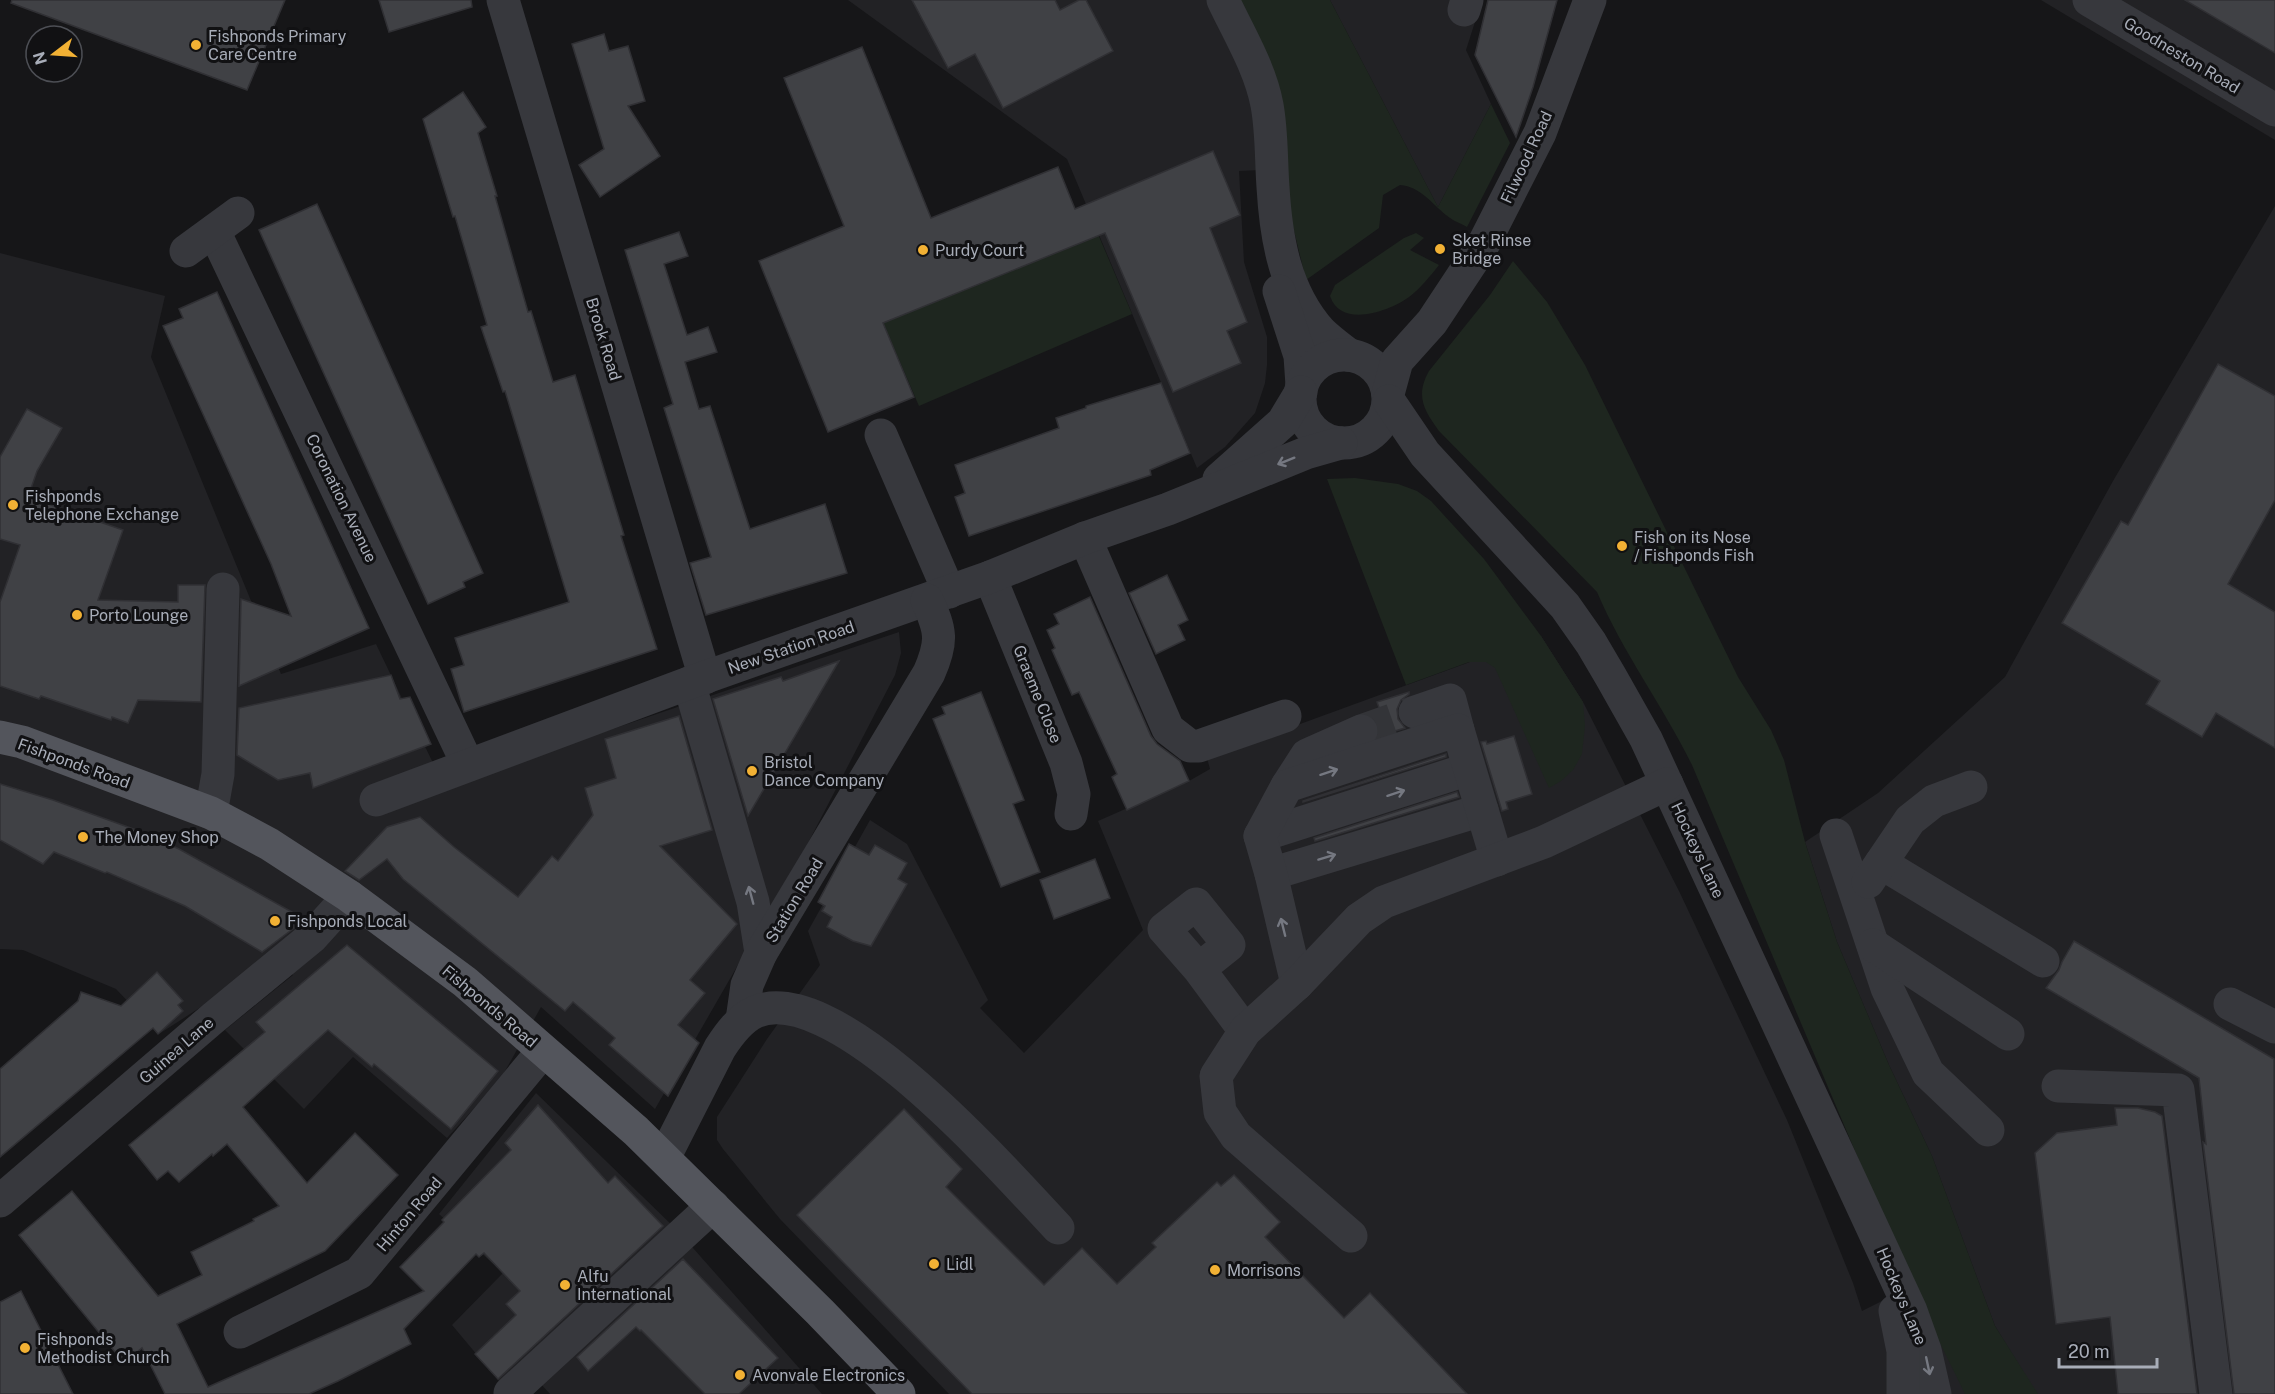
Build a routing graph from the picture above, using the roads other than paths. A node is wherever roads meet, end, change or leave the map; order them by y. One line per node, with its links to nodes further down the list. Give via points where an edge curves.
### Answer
1 (503, 0): 20 (street, Brook Road)
2 (1223, 0): 6 (street, via 1267,102)
3 (1590, 0): 8 (street, Filwood Road, via 1540,133 1483,245)
4 (2089, 0): 5 (street, Goodneston Road)
5 (2275, 110)
6 (1272, 187): 9 (street, via 1279,244 1290,283 1321,331); 10 (street, via 1272,260 1297,345)
7 (186, 251): 26 (street, Coronation Avenue, via 226,222)
8 (1444, 306): 9 (street, Filwood Road, via 1403,334); 11 (street, Filwood Road, via 1397,360)
9 (1351, 355): 10 (street, via 1320,362); 11 (street, via 1376,369 1384,380)
10 (1302, 389): 13 (street, via 1303,414 1310,427 1320,437); 14 (street, New Station Road, via 1283,422)
11 (1388, 397): 13 (street, via 1384,420 1376,430); 15 (street, Hockeys Lane, via 1425,454)
12 (881, 435): 19 (street, Station Road)
13 (1353, 441): 14 (street, New Station Road, one-way to 14, via 1306,453); 15 (street, Hockeys Lane, via 1395,449)
14 (1204, 493): 16 (street, New Station Road)
15 (1468, 498): 28 (street, Hockeys Lane, via 1578,622 1632,714)
16 (1085, 538): 17 (street, New Station Road); 22 (street, via 1168,729 1190,746 1199,746)
17 (990, 578): 19 (street, New Station Road); 34 (street, Graeme Close, via 1066,763 1074,794)
18 (223, 589): 33 (street, via 218,774)
19 (938, 596): 20 (street, New Station Road); 43 (street, Station Road, via 939,648 929,673)
20 (697, 681): 26 (street, New Station Road); 43 (street, Station Road, one-way to 20, via 753,902)
21 (1415, 712): 23 (street, via 1450,700)
22 (1285, 716)
23 (1458, 730): 27 (street); 29 (street, one-way to 23)
24 (1361, 731): 29 (street, via 1307,755)
25 (0, 737): 33 (main road, Fishponds Road)
26 (468, 765): 31 (street, New Station Road)
27 (1469, 769): 32 (street); 35 (street, one-way to 27)
28 (1667, 784): 37 (street); 59 (street, Hockeys Lane)
29 (1287, 786): 35 (street)
30 (1971, 787): 38 (street, via 1934,801 1910,820)
31 (376, 800)
32 (1482, 810): 37 (street); 39 (street, one-way to 32)
33 (211, 813): 40 (main road, Fishponds Road, via 269,844)
34 (1071, 814)
35 (1260, 836): 39 (street)
36 (1836, 836): 41 (street)
37 (1497, 860): 46 (street, via 1384,902 1359,919)
38 (1881, 863): 41 (street); 44 (street)
39 (1271, 874): 46 (street, one-way to 39)
40 (349, 896): 52 (main road, Fishponds Road, via 465,982); 56 (street, Guinea Lane, via 312,937)
41 (1857, 899): 42 (street)
42 (1873, 945): 51 (street); 54 (street, via 1887,988 1928,1073)
43 (762, 953): 48 (street, via 747,985)
44 (2043, 961)
45 (1199, 969): 50 (street)
46 (1297, 984): 50 (street)
47 (2230, 1004): 49 (street)
48 (749, 1016): 55 (street, via 720,1048); 58 (street, via 773,1008 806,1014 871,1048 969,1133)
49 (2275, 1028)
50 (1245, 1031): 60 (street, via 1216,1076 1220,1112 1236,1136)
51 (2008, 1034)
52 (543, 1051): 55 (main road, Fishponds Road); 61 (street, Hinton Road, via 359,1273)
53 (2058, 1086): 66 (street, via 2178,1090)
54 (1988, 1130)
55 (664, 1158): 57 (main road, Fishponds Road)
56 (0, 1201)
57 (713, 1206): 62 (street); 63 (main road, Fishponds Road)
58 (1058, 1228)
59 (1875, 1234): 64 (street, Hockeys Lane, via 1901,1338); 65 (street, Hockeys Lane, one-way to 65, via 1918,1328)
60 (1351, 1236)
61 (240, 1332)
62 (510, 1393)
63 (899, 1394)
64 (1903, 1394)
65 (1935, 1394)
66 (2216, 1394)

